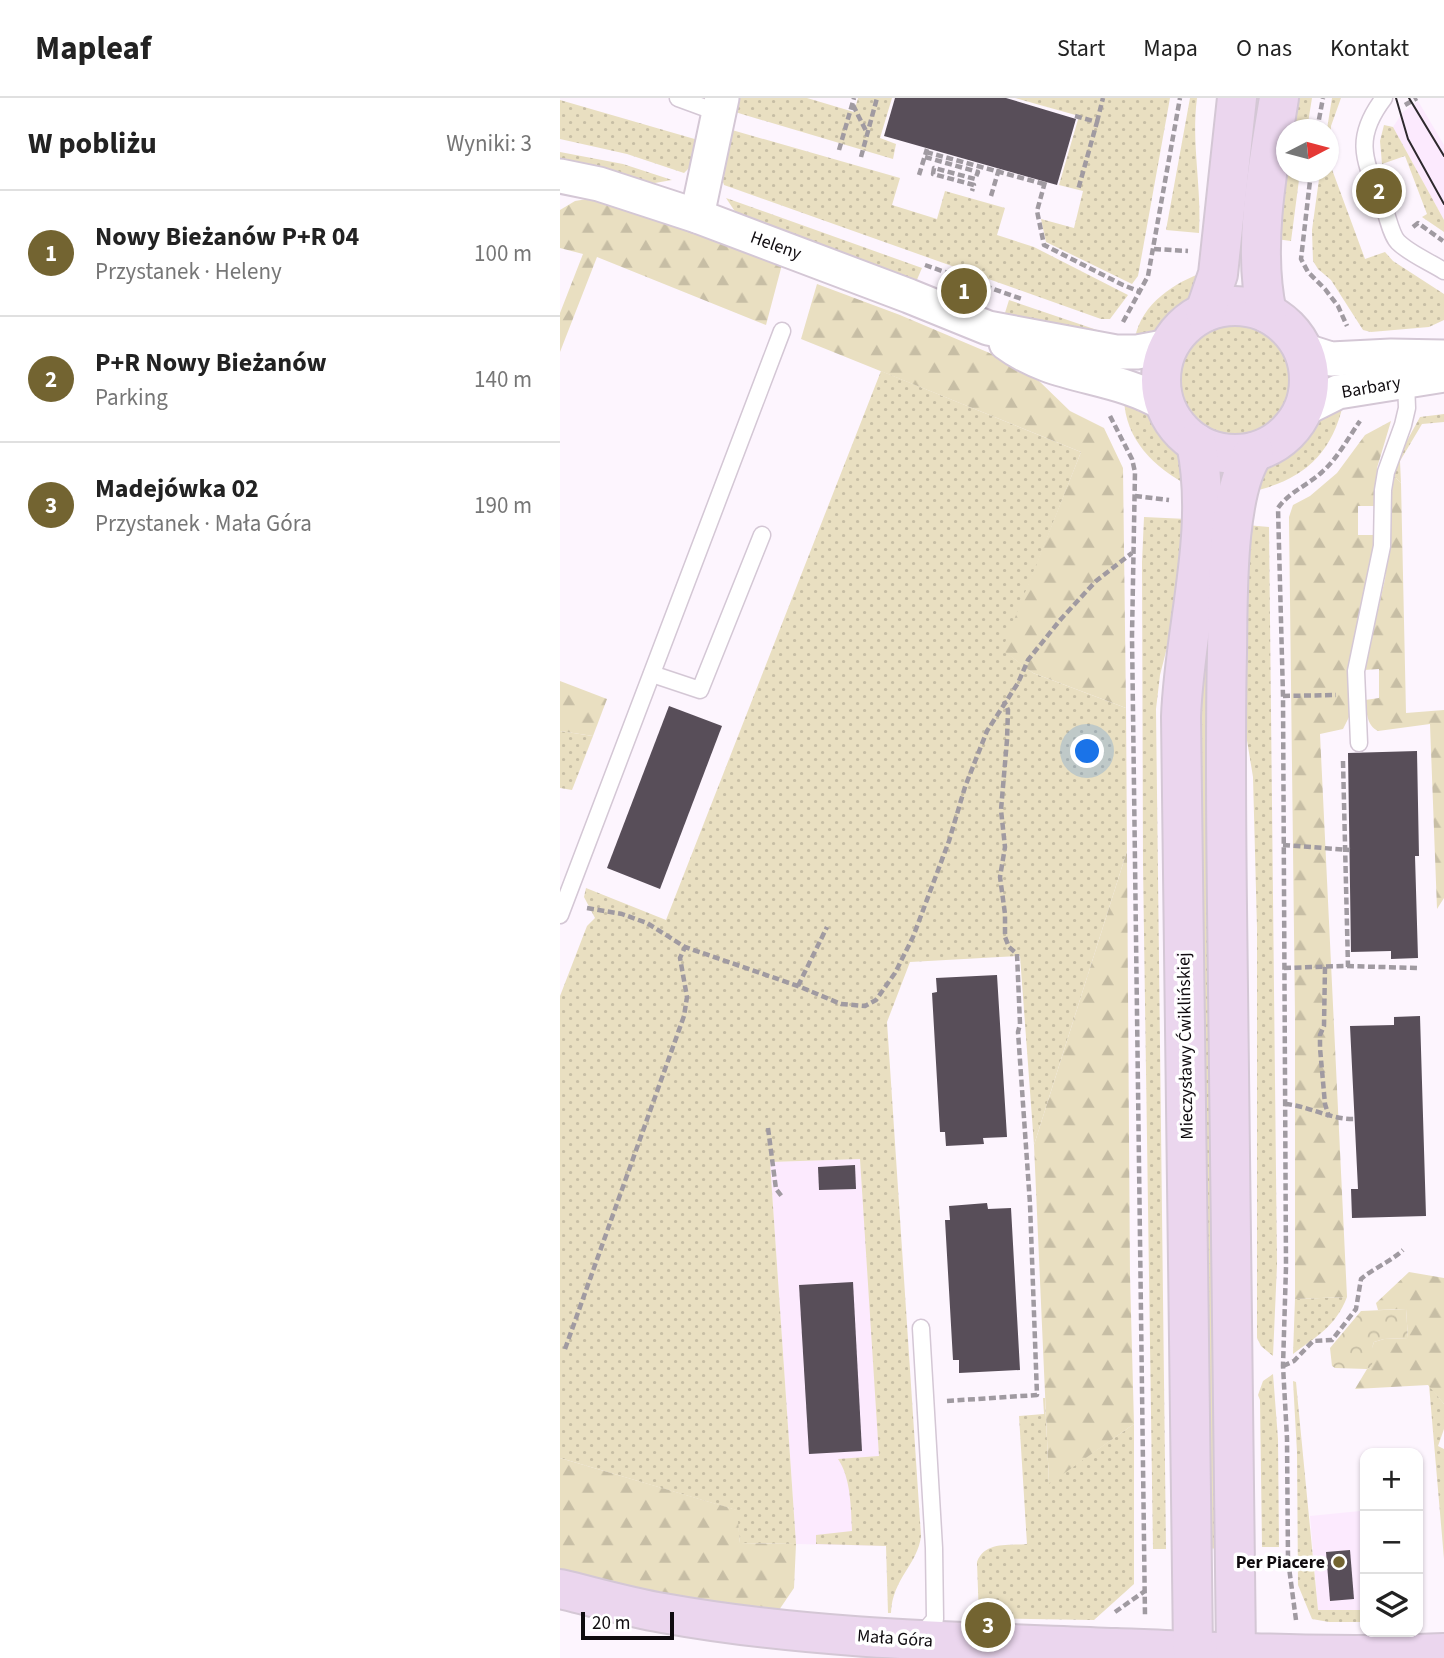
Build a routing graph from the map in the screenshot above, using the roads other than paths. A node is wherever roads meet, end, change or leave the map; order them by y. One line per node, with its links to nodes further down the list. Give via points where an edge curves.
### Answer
1 (678, 98): 5 (lane)
2 (1237, 98): 9 (street, via 1218,274)
3 (1279, 98): 10 (street, via 1263,230)
4 (1384, 98): 8 (lane, via 1365,132 1368,167 1397,241)
5 (721, 106): 7 (street)
6 (560, 176): 7 (street, Heleny)
7 (696, 216): 11 (street, Heleny)
8 (1444, 271)
9 (1205, 312): 10 (street, via 1230,306); 13 (street, via 1184,326)
10 (1267, 313): 14 (street, via 1288,329)
11 (988, 328): 13 (street, Heleny, via 1116,352); 18 (street, Heleny, via 1045,363 1128,386)
12 (782, 331): 23 (lane)
13 (1169, 346): 18 (street, via 1161,375)
14 (1303, 350): 15 (street, Barbary, via 1331,359); 19 (street, via 1309,380)
15 (1444, 357)
16 (1444, 375): 17 (street, Barbary)
17 (1406, 382): 19 (street, Barbary, via 1338,392); 24 (lane, via 1407,408 1386,472 1382,546 1356,671)
18 (1164, 404): 20 (street, via 1177,426)
19 (1302, 410): 21 (street, via 1278,440)
20 (1196, 443): 21 (street, via 1230,454); 29 (street, Mieczysławy Ćwiklińskiej, via 1202,504 1181,717)
21 (1254, 452): 30 (street, via 1245,465 1235,506 1225,703)
22 (762, 535): 23 (lane, via 700,690)
23 (652, 674): 25 (lane)
24 (1359, 743)
25 (561, 911)
26 (921, 1328): 28 (lane, via 935,1619)
27 (560, 1589): 28 (street, Mała Góra, via 663,1613 810,1633)
28 (918, 1640): 29 (street, Mała Góra)
29 (1193, 1650): 30 (street, Mała Góra)
30 (1236, 1651): 31 (street, Mała Góra, via 1397,1657)
31 (1444, 1653)

